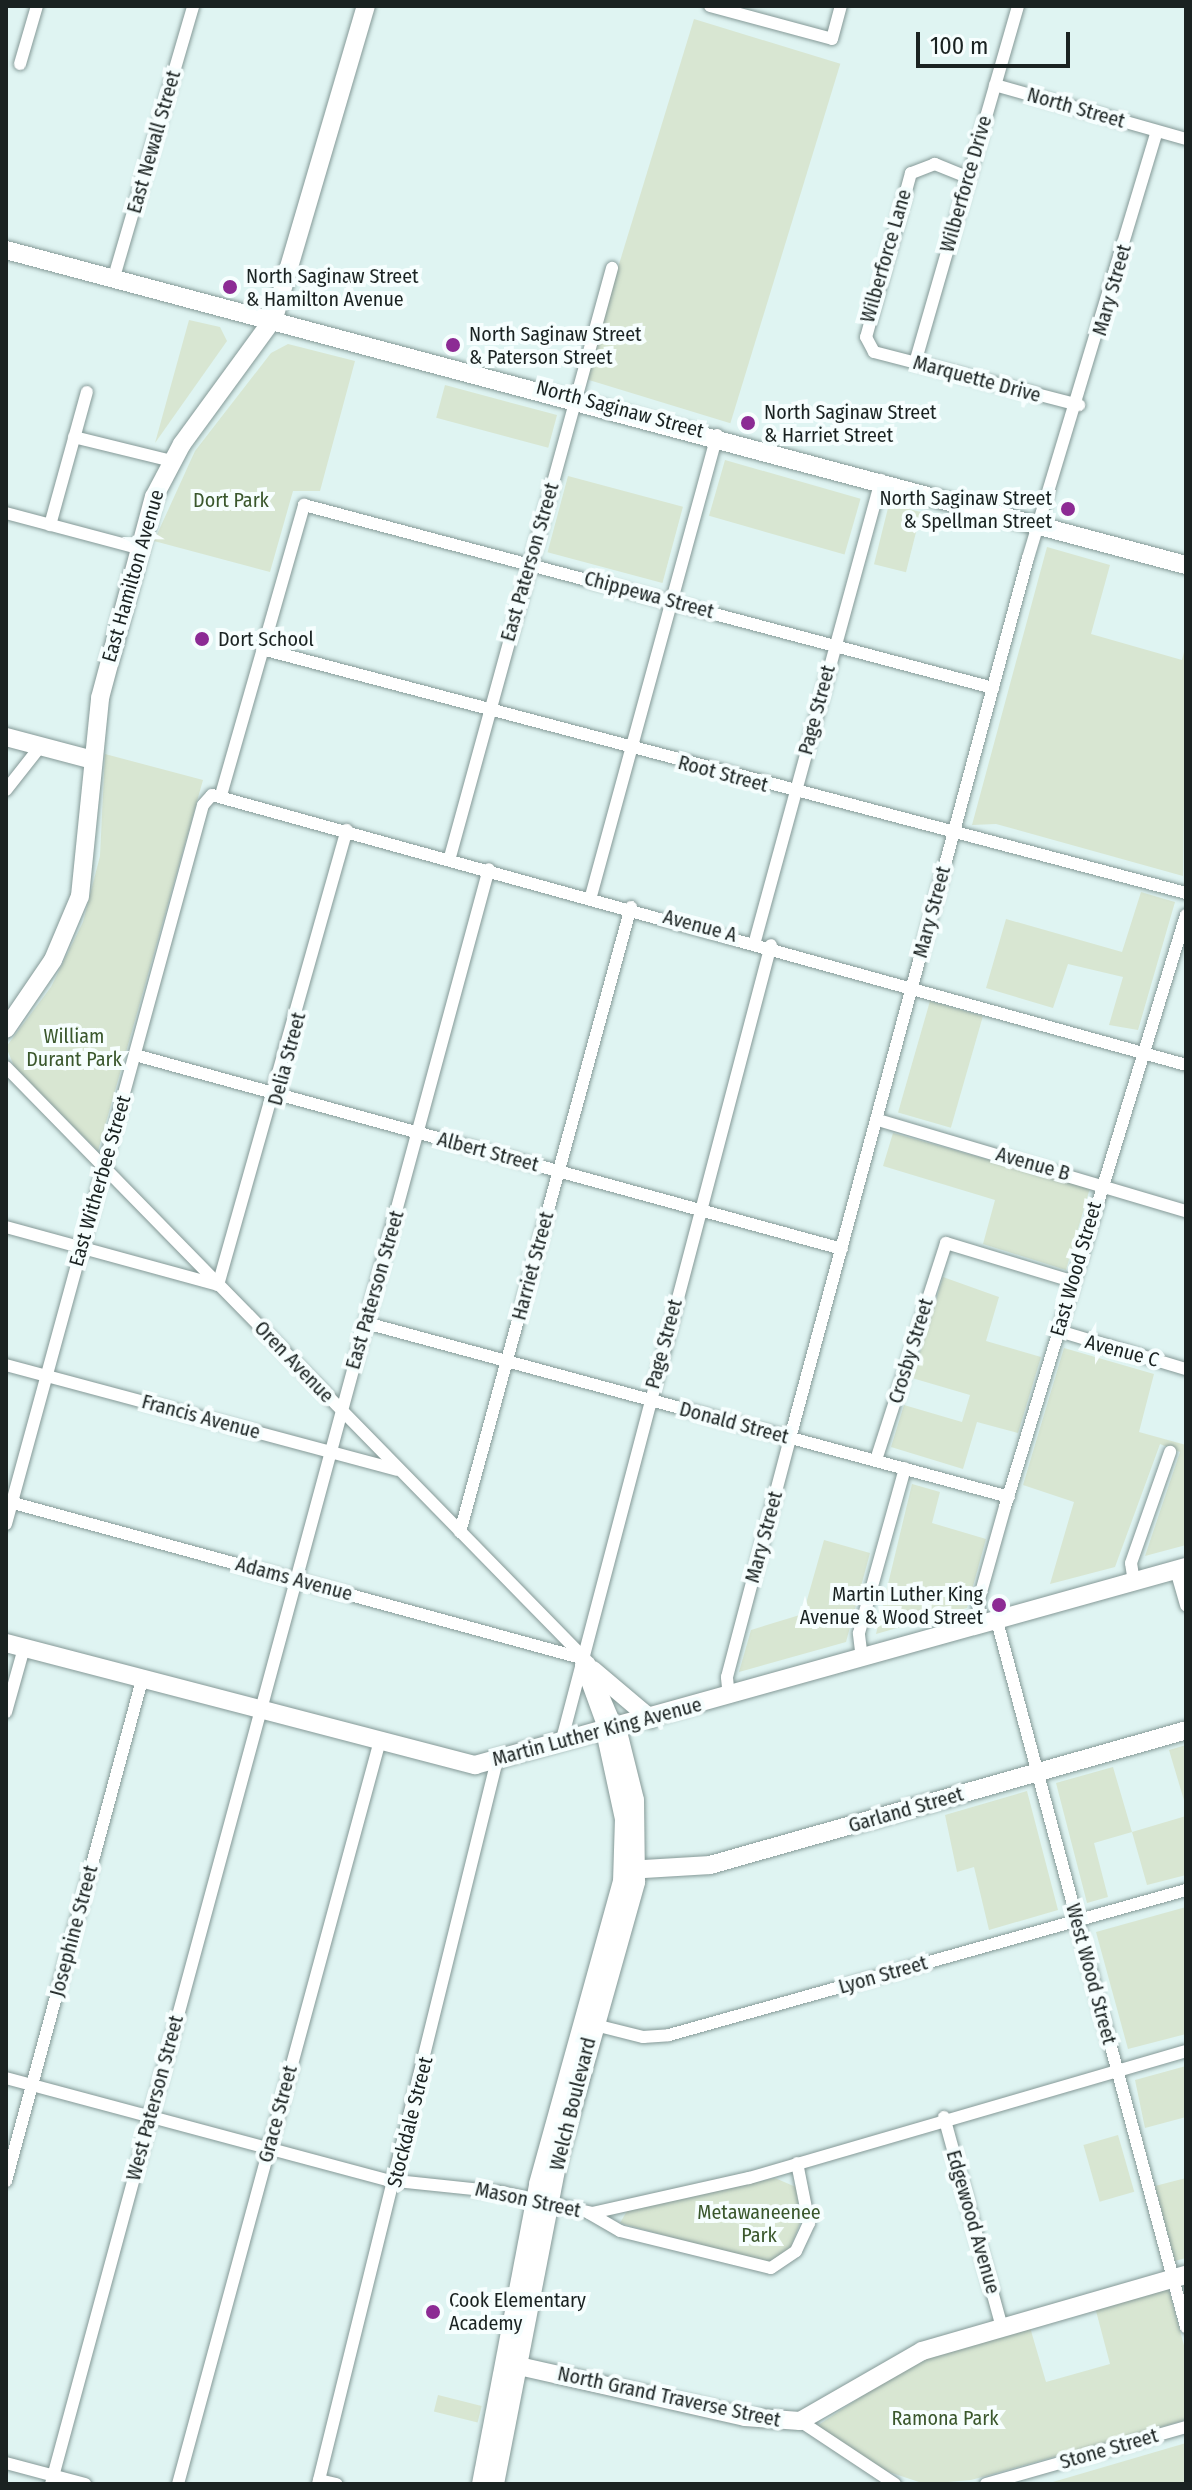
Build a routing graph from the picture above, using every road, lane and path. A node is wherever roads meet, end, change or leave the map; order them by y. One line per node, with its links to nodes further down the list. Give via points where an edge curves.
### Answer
1 (37, 6): 7 (street)
2 (193, 6): 14 (street, East Newall Street)
3 (366, 6): 15 (main road, East Hamilton Avenue)
4 (710, 6): 5 (street, via 832,39)
5 (841, 6)
6 (1018, 6): 8 (street, Wilberforce Drive)
7 (20, 64)
8 (995, 85): 9 (street, North Street); 11 (street, Wilberforce Drive)
9 (1157, 132): 10 (street, North Street); 20 (street, Mary Street)
10 (1186, 139)
11 (967, 177): 16 (street, Wilberforce Lane, via 935,164 911,173 865,323); 17 (street, Wilberforce Drive)
12 (6, 250): 14 (main road, North Saginaw Street)
13 (612, 268): 19 (street, East Paterson Street)
14 (114, 277): 15 (main road, North Saginaw Street)
15 (274, 318): 19 (main road, North Saginaw Street); 23 (main road, East Hamilton Avenue)
16 (874, 352): 17 (street, Marquette Drive)
17 (915, 363): 20 (street, Marquette Drive)
18 (87, 392): 22 (street)
19 (576, 397): 21 (main road, North Saginaw Street); 30 (street, East Paterson Street)
20 (1079, 405): 27 (street, Mary Street)
21 (717, 435): 24 (main road, North Saginaw Street); 32 (street)
22 (74, 437): 23 (street); 28 (street)
23 (172, 461): 29 (main road, East Hamilton Avenue)
24 (881, 480): 27 (main road, North Saginaw Street); 33 (street, Page Street)
25 (304, 505): 30 (street, Chippewa Street); 34 (street, East Witherbee Street)
26 (6, 513): 28 (street)
27 (1041, 524): 31 (main road, North Saginaw Street); 35 (street, Mary Street)
28 (50, 525): 29 (street)
29 (138, 548): 40 (main road, East Hamilton Avenue, via 100,698)
30 (529, 563): 32 (street, Chippewa Street); 36 (street, East Paterson Street)
31 (1186, 565)
32 (671, 600): 33 (street, Chippewa Street); 39 (street)
33 (834, 645): 35 (street, Chippewa Street); 42 (street, Page Street)
34 (262, 649): 36 (street, Root Street); 43 (street, East Witherbee Street)
35 (993, 688): 45 (street, Mary Street)
36 (489, 711): 39 (street, Root Street); 46 (street, East Paterson Street)
37 (6, 737): 38 (main road)
38 (40, 747): 40 (main road); 41 (street)
39 (631, 749): 42 (street, Root Street); 49 (street)
40 (93, 760): 55 (main road, East Hamilton Avenue, via 80,896 53,960)
41 (6, 790)
42 (795, 794): 45 (street, Root Street); 52 (street, Page Street)
43 (216, 795): 44 (street, Avenue A); 57 (street, East Witherbee Street, via 203,805)
44 (347, 830): 46 (street, Avenue A); 60 (street, Delia Street)
45 (953, 835): 48 (street, Root Street); 54 (street, Mary Street)
46 (450, 857): 47 (street, Avenue A)
47 (489, 869): 49 (street, Avenue A); 62 (street, East Paterson Street)
48 (1186, 893)
49 (591, 896): 50 (street, Avenue A)
50 (631, 907): 52 (street, Avenue A); 64 (street, Harriet Street)
51 (1186, 915): 56 (street, East Wood Street)
52 (755, 941): 53 (street, Avenue A)
53 (771, 945): 54 (street, Avenue A); 66 (street, Page Street)
54 (914, 984): 56 (street, Avenue A); 61 (street, Mary Street)
55 (6, 1029)
56 (1142, 1051): 58 (street, Avenue A); 65 (street, East Wood Street)
57 (135, 1055): 60 (street, Albert Street); 63 (street, East Witherbee Street)
58 (1186, 1065)
59 (6, 1067): 63 (street, Oren Avenue)
60 (277, 1095): 62 (street, Albert Street); 72 (street, Delia Street)
61 (878, 1120): 65 (street, Avenue B); 70 (street, Mary Street)
62 (418, 1133): 64 (street, Albert Street); 73 (street, East Paterson Street)
63 (105, 1166): 69 (street, East Witherbee Street); 72 (street, Oren Avenue)
64 (559, 1171): 66 (street, Albert Street); 75 (street, Harriet Street)
65 (1101, 1185): 67 (street, Avenue B); 71 (street, East Wood Street)
66 (699, 1210): 70 (street, Albert Street); 79 (street, Page Street)
67 (1186, 1211)
68 (6, 1227): 69 (street)
69 (81, 1248): 72 (street); 78 (street, East Witherbee Street)
70 (842, 1249): 81 (street, Mary Street)
71 (1072, 1281): 74 (street, East Wood Street); 84 (street, Crosby Street, via 946,1243)
72 (218, 1285): 80 (street, Oren Avenue)
73 (366, 1323): 75 (street, Donald Street); 80 (street, East Paterson Street)
74 (1059, 1331): 77 (street, Avenue C); 87 (street, East Wood Street)
75 (507, 1362): 79 (street, Donald Street); 90 (street, Harriet Street)
76 (6, 1365): 78 (street, Francis Avenue)
77 (1186, 1369)
78 (46, 1376): 82 (street, Francis Avenue); 88 (street, East Witherbee Street)
79 (649, 1400): 81 (street, Donald Street); 98 (street, Page Street)
80 (341, 1410): 82 (street, East Paterson Street); 86 (street, Oren Avenue)
81 (790, 1438): 84 (street, Donald Street); 100 (street, Mary Street, via 728,1673)
82 (329, 1452): 86 (street, Francis Avenue); 92 (street, East Paterson Street)
83 (1170, 1452): 93 (street, via 1132,1561)
84 (876, 1460): 85 (street, Donald Street)
85 (905, 1468): 87 (street, Donald Street); 97 (street, via 859,1633)
86 (397, 1470): 90 (street, Oren Avenue)
87 (1009, 1497): 95 (street, East Wood Street, via 978,1603)
88 (9, 1502): 89 (street, East Witherbee Street); 92 (street, Adams Avenue)
89 (6, 1524)
90 (460, 1532): 98 (street, Oren Avenue)
91 (1181, 1568): 93 (main road, Martin Luther King Avenue); 94 (street)
92 (294, 1579): 98 (street, Adams Avenue); 102 (street, East Paterson Street)
93 (1134, 1582): 95 (main road, Martin Luther King Avenue)
94 (1186, 1606)
95 (989, 1623): 97 (main road, Martin Luther King Avenue); 109 (street, West Wood Street)
96 (15, 1646): 99 (main road, Martin Luther King Avenue); 101 (street)
97 (862, 1659): 100 (main road, Martin Luther King Avenue)
98 (587, 1664): 103 (main road); 104 (street, Oren Avenue); 106 (street, Page Street)
99 (142, 1680): 102 (main road, Martin Luther King Avenue); 117 (street, Josephine Street)
100 (729, 1697): 103 (main road, Martin Luther King Avenue)
101 (6, 1712)
102 (261, 1712): 107 (main road, Martin Luther King Avenue); 118 (street, West Paterson Street)
103 (651, 1719): 104 (main road, Martin Luther King Avenue)
104 (611, 1730): 106 (main road, Martin Luther King Avenue); 110 (main road, Welch Boulevard, via 634,1793)
105 (1186, 1730): 109 (main road, Garland Street)
106 (561, 1743): 108 (main road, Martin Luther King Avenue)
107 (379, 1744): 108 (main road, Martin Luther King Avenue, via 457,1764); 120 (street, Grace Street)
108 (497, 1760): 123 (street, Stockdale Street)
109 (1038, 1773): 110 (main road, Garland Street, via 710,1865); 112 (street, West Wood Street)
110 (630, 1870): 113 (main road, Welch Boulevard)
111 (1186, 1890): 112 (street, Lyon Street)
112 (1076, 1921): 113 (street, Lyon Street, via 661,2037); 115 (street, West Wood Street)
113 (586, 2022): 124 (main road, Welch Boulevard)
114 (1186, 2051): 115 (street, Mason Street)
115 (1117, 2070): 119 (street, Mason Street); 126 (street, West Wood Street)
116 (6, 2078): 117 (street, Mason Street)
117 (32, 2085): 118 (street, Mason Street); 122 (street, Josephine Street)
118 (150, 2117): 120 (street, Mason Street); 133 (street, West Paterson Street)
119 (944, 2117): 121 (street, Mason Street); 127 (street, Edgewood Avenue)
120 (269, 2149): 123 (street, Mason Street); 136 (street, Grace Street)
121 (797, 2163): 125 (street, Mason Street); 125 (street, via 808,2228 793,2254 771,2268 620,2231)
122 (6, 2181)
123 (395, 2182): 124 (street, Mason Street); 134 (street, Stockdale Street)
124 (542, 2202): 125 (street, Mason Street); 129 (main road, Welch Boulevard)
125 (589, 2213)
126 (1180, 2277): 127 (main road, North Grand Traverse Street); 128 (street, West Wood Street)
127 (1002, 2327): 130 (main road, North Grand Traverse Street, via 902,2359)
128 (1186, 2327)
129 (512, 2364): 130 (main road, North Grand Traverse Street, via 731,2414); 138 (main road, Welch Boulevard); 139 (main road, Welch Boulevard)
130 (800, 2421): 140 (street)
131 (1186, 2427): 141 (street, Stone Street)
132 (6, 2463): 133 (street)
133 (52, 2480): 135 (street)
134 (319, 2482): 137 (street)
135 (85, 2484)
136 (178, 2484)
137 (337, 2484)
138 (481, 2484)
139 (495, 2484)
140 (895, 2484)
141 (986, 2484)

